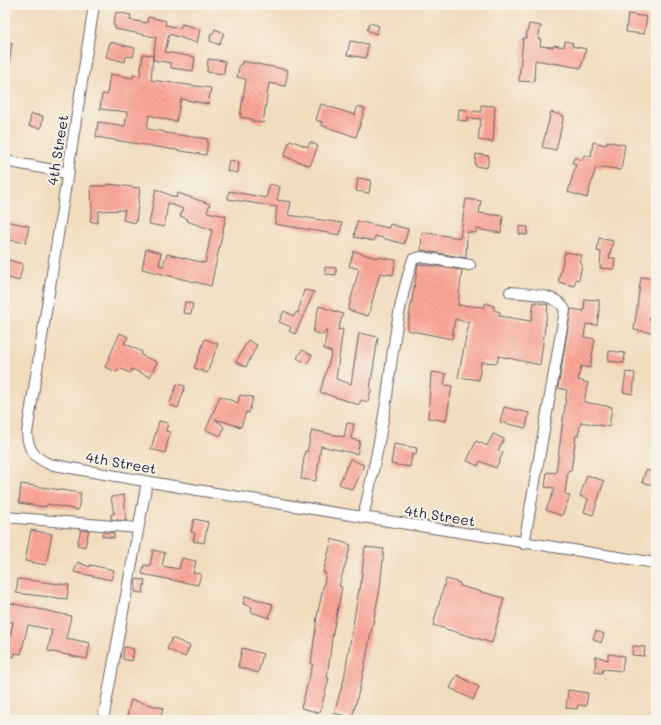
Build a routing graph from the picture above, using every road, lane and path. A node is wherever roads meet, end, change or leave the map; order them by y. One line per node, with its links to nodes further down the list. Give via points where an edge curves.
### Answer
1 (94, 5): 3 (street, 4th Street)
2 (5, 161): 3 (street)
3 (69, 173): 6 (street, 4th Street, via 27,444 38,459 49,464)
4 (470, 265): 8 (street, via 421,257 413,259 406,277)
5 (510, 292): 10 (street, via 555,299 565,310)
6 (147, 482): 8 (street, 4th Street); 9 (street)
7 (5, 516): 9 (street)
8 (363, 518): 10 (street, 4th Street)
9 (138, 528): 12 (street)
10 (524, 544): 11 (street, 4th Street)
11 (656, 563)
12 (102, 720)

